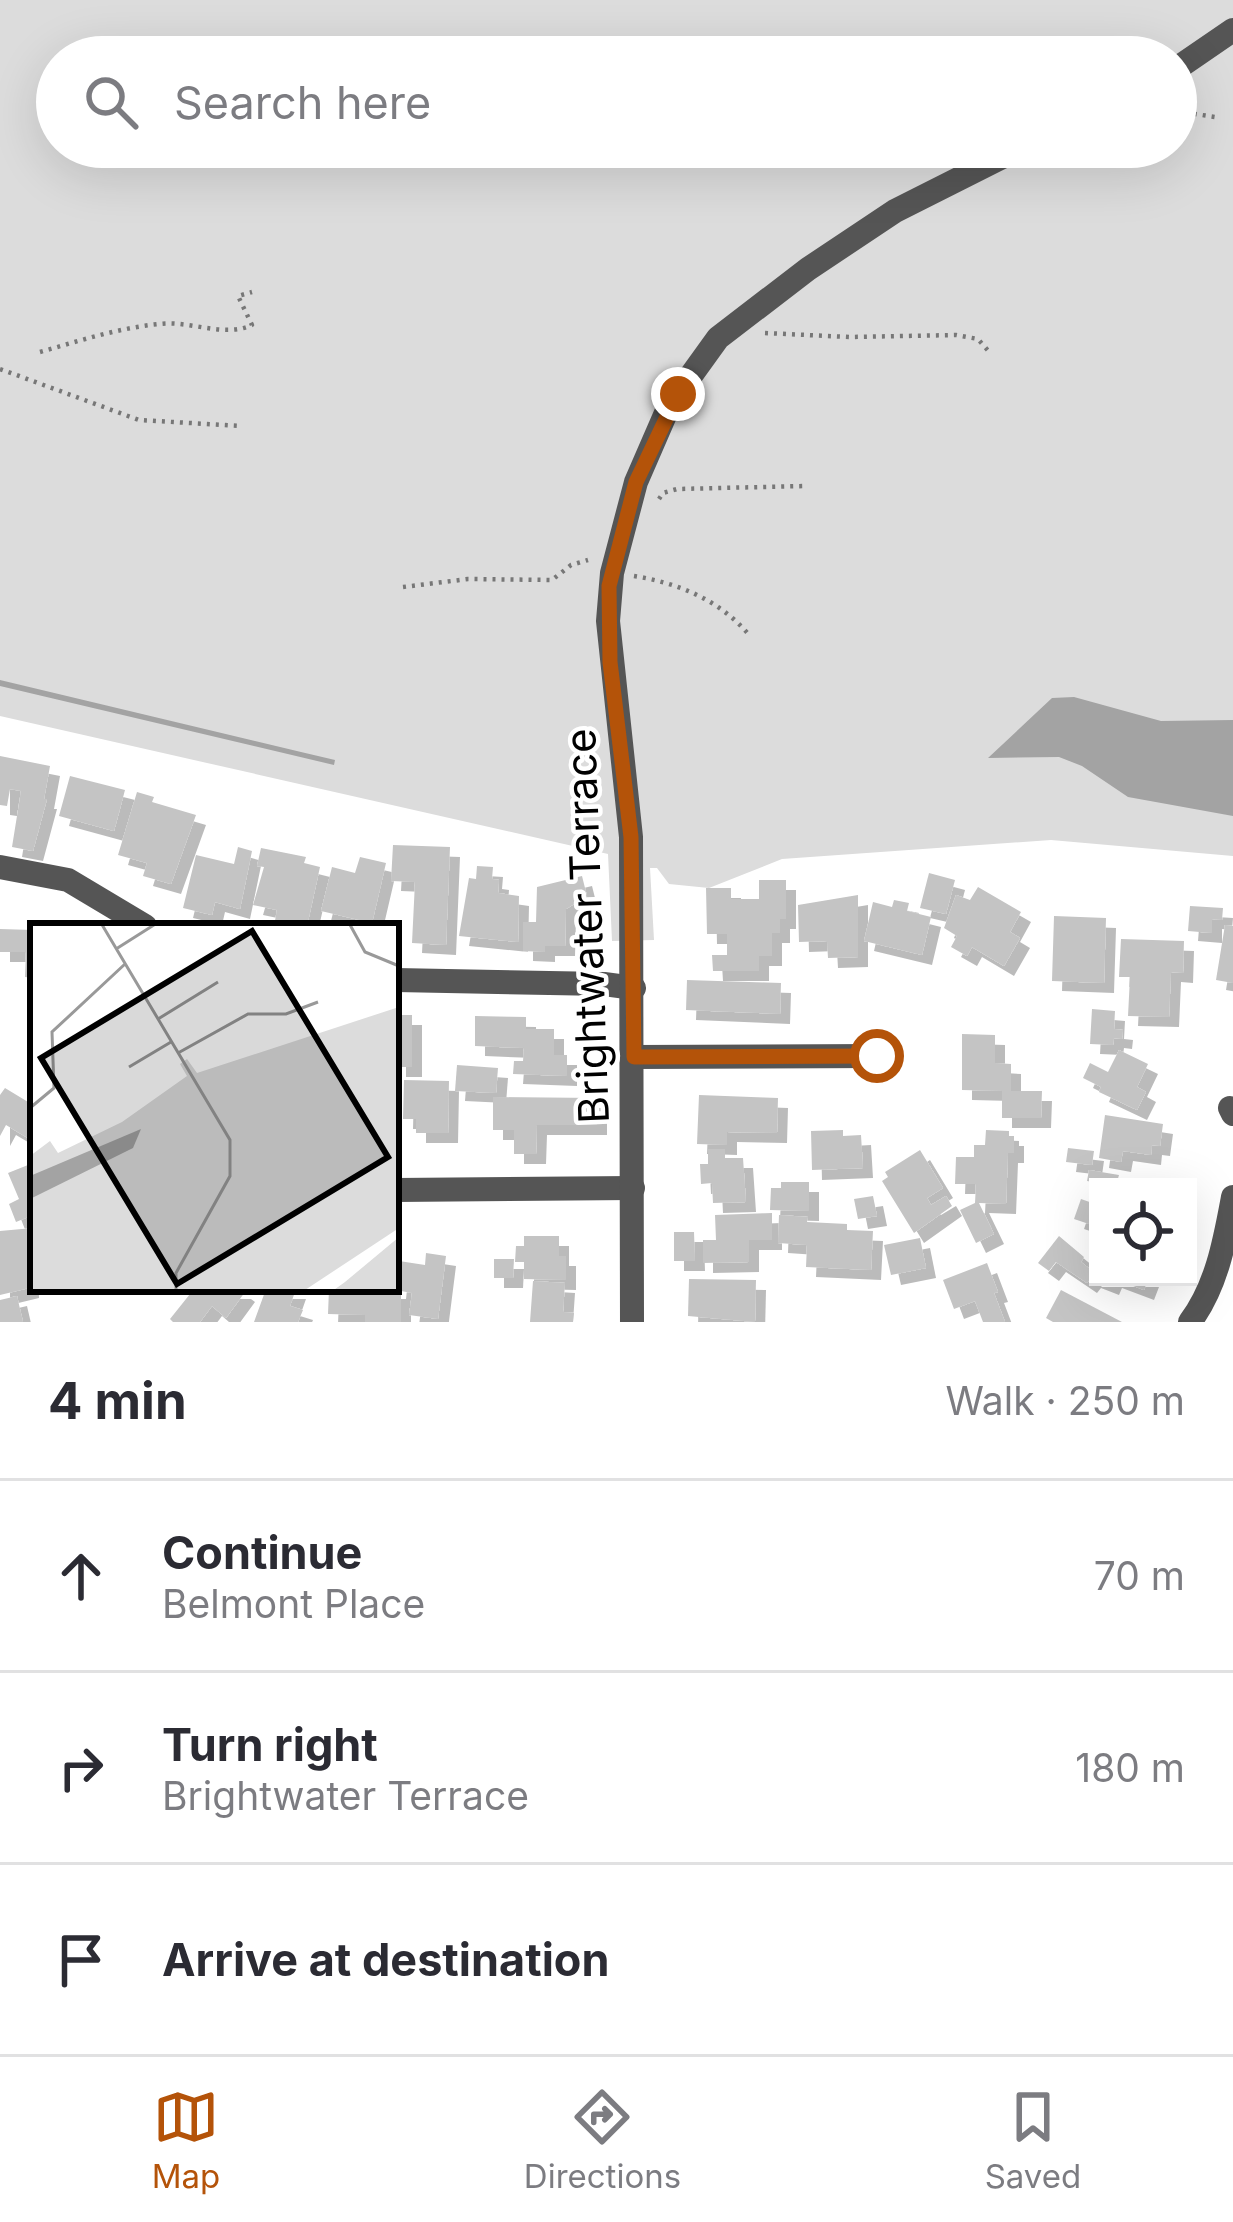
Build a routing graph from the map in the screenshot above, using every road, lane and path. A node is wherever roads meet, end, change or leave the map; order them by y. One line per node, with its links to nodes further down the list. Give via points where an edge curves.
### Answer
1 (1233, 30): 2 (street)
2 (1197, 55)
3 (1197, 114): 4 (path)
4 (1215, 117)
5 (980, 168): 7 (street, Brightwater Terrace, via 895,211)
6 (252, 292): 8 (path, via 238,296 252,325 241,330 158,324)
7 (728, 330): 9 (path, via 956,334 978,339); 12 (street, Brightwater Terrace, via 669,406 636,482)
8 (40, 352)
9 (991, 355)
10 (0, 369): 11 (path, via 139,420)
11 (241, 426)
12 (612, 573): 13 (path, via 709,600); 17 (street, Brightwater Terrace, via 610,662 631,837)
13 (748, 634)
14 (0, 867): 15 (street, via 68,880)
15 (140, 923)
16 (399, 980): 17 (street)
17 (634, 988): 19 (street, Brightwater Terrace)
18 (877, 1056): 19 (street)
19 (634, 1057): 20 (street, Brightwater Terrace)
20 (633, 1188): 21 (street); 23 (street, Brightwater Terrace)
21 (399, 1190)
22 (1233, 1197): 24 (street, via 1225,1244)
23 (632, 1322)
24 (1190, 1322)

